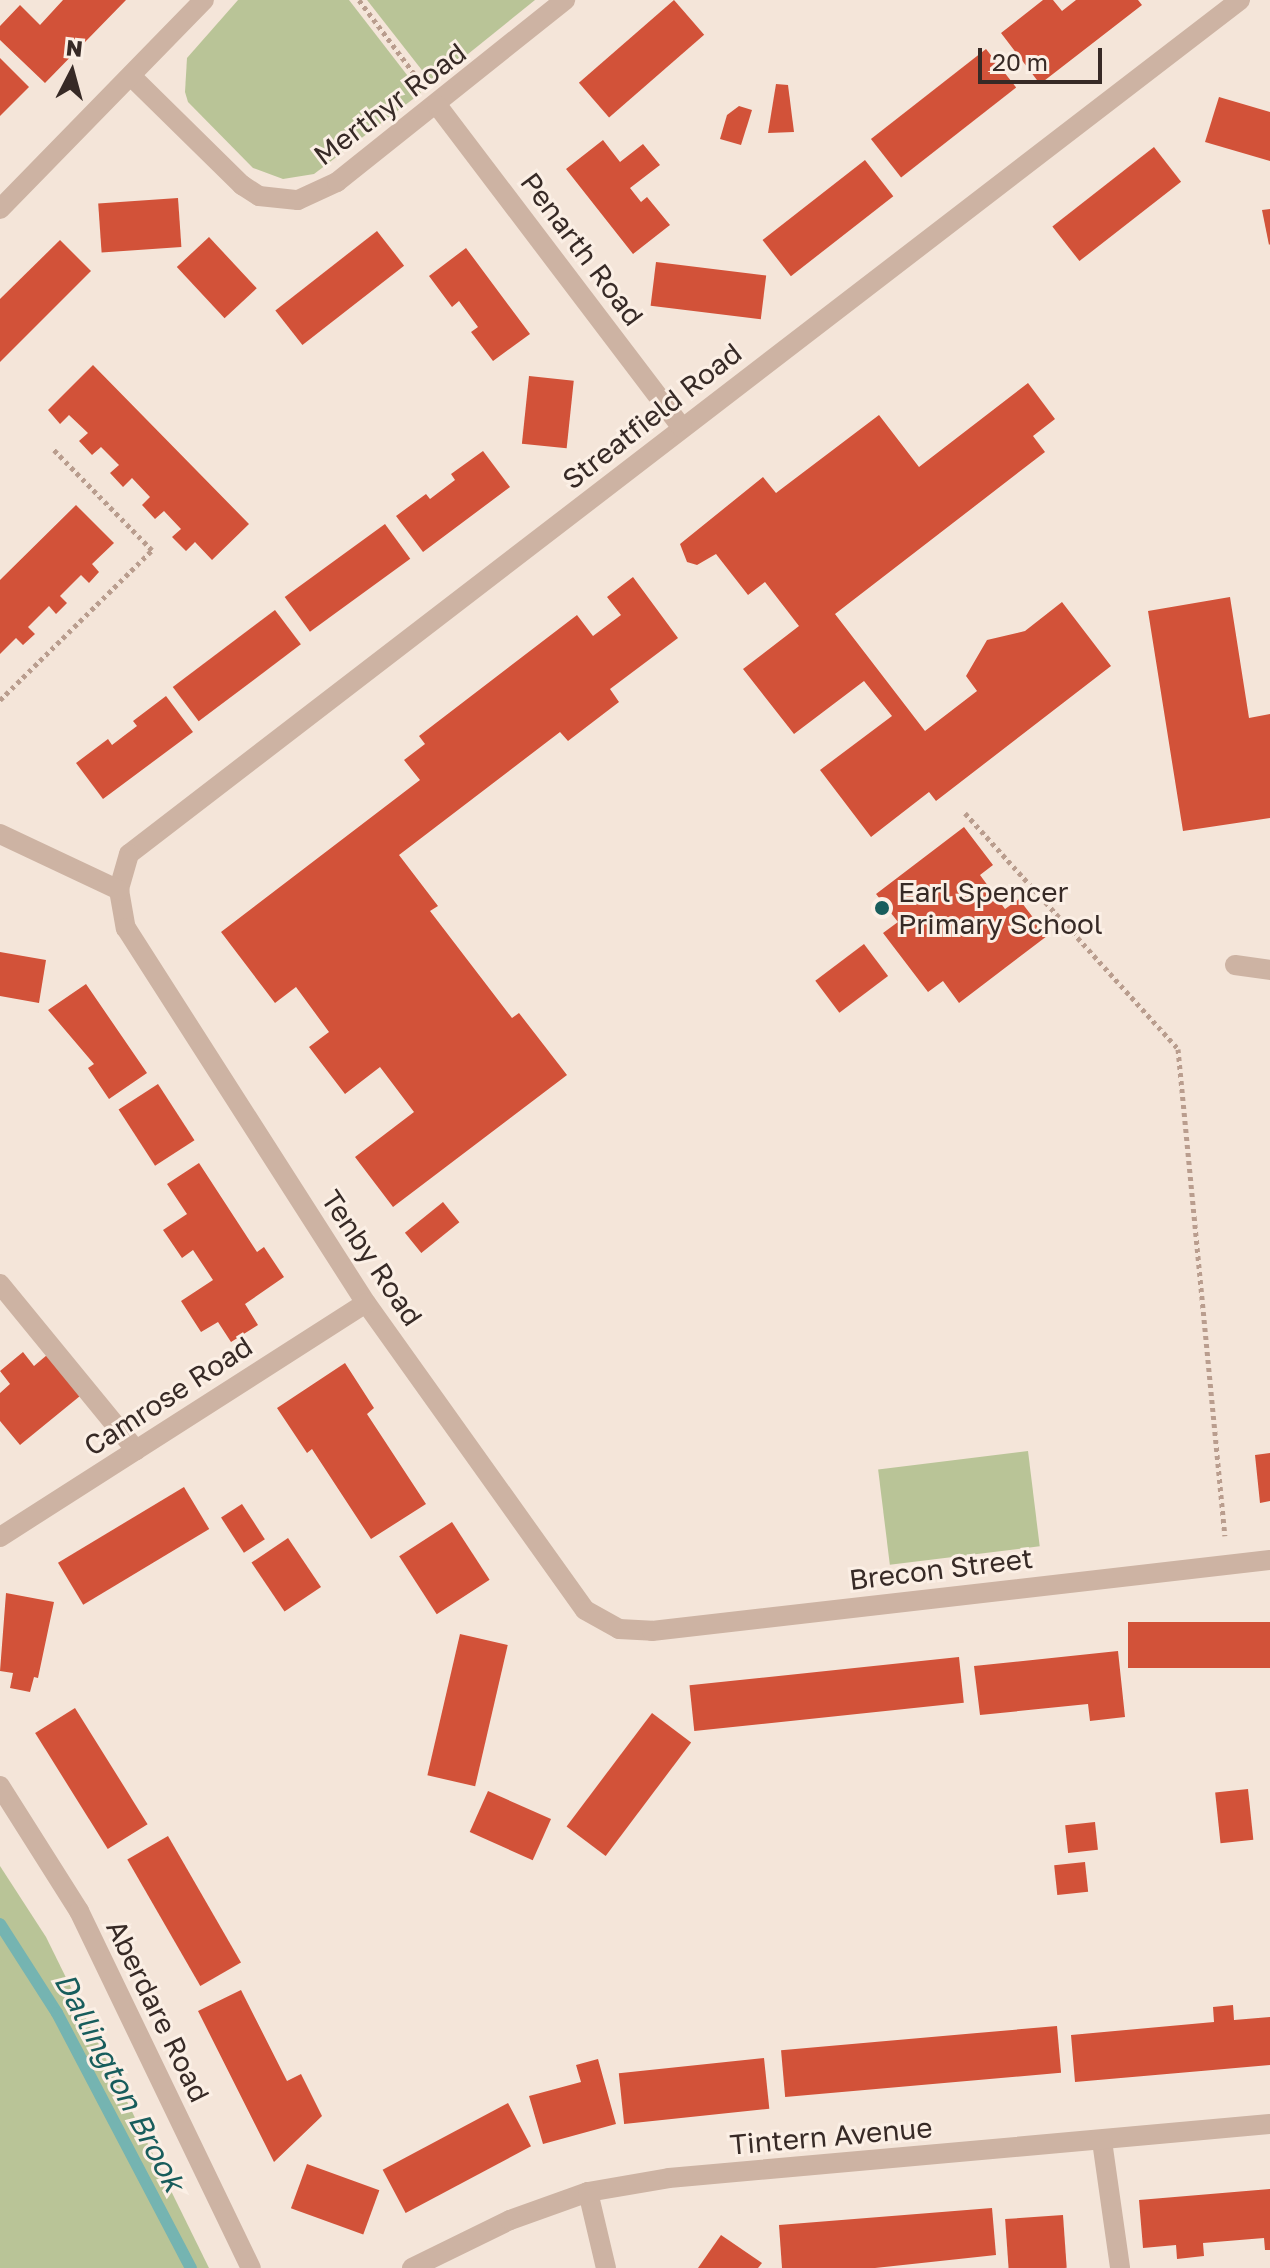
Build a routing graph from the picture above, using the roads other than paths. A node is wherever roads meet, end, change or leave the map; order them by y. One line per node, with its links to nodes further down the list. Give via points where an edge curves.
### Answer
1 (204, 0): 4 (street)
2 (565, 0): 5 (street, Merthyr Road)
3 (1240, 0): 7 (street, Streatfield Road)
4 (131, 76): 5 (street, Merthyr Road, via 242,185 278,200 298,200 337,182); 6 (street)
5 (437, 105): 7 (street, Penarth Road)
6 (0, 209)
7 (682, 428): 9 (street, Streatfield Road, via 129,854)
8 (0, 834): 9 (street)
9 (119, 890): 13 (street, Tenby Road, via 126,928)
10 (1235, 965): 11 (street)
11 (1270, 970)
12 (0, 1284): 14 (street)
13 (366, 1303): 14 (street, Camrose Road); 17 (street, Tenby Road, via 585,1610)
14 (136, 1450): 15 (street, Camrose Road)
15 (0, 1537)
16 (1270, 1560): 17 (street, Brecon Street, via 652,1631)
17 (619, 1629)
18 (0, 1786): 22 (street, Aberdare Road, via 79,1911)
19 (1270, 2124): 20 (street, Tintern Avenue)
20 (1102, 2141): 21 (street, Tintern Avenue, via 669,2178); 25 (street)
21 (588, 2192): 23 (street, Tintern Avenue, via 510,2220); 24 (street)
22 (251, 2268)
23 (412, 2268)
24 (606, 2268)
25 (1120, 2268)

